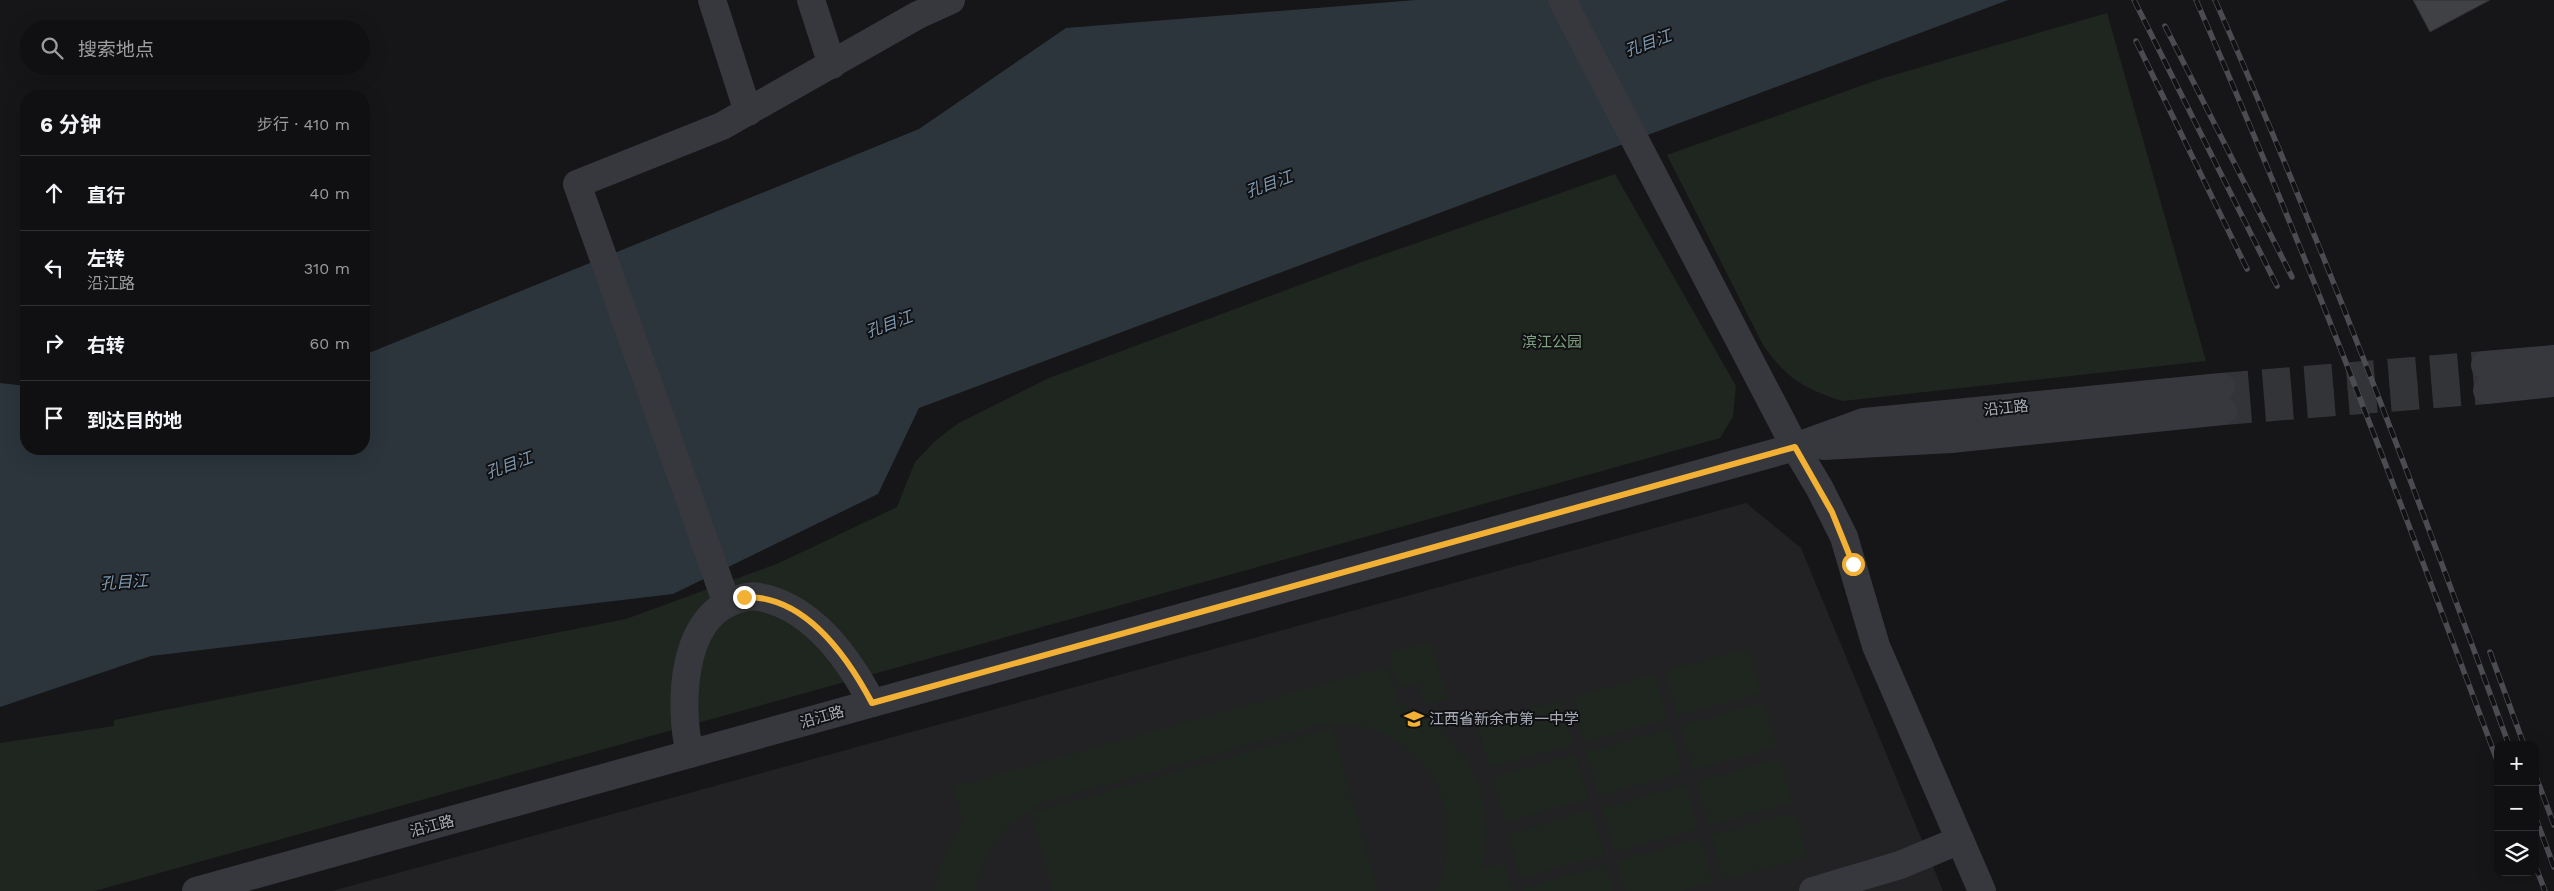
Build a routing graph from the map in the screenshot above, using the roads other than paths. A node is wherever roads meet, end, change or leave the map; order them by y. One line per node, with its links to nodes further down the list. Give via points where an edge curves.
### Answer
1 (712, 0): 7 (street)
2 (811, 0): 6 (street)
3 (951, 0): 5 (street)
4 (1562, 0): 11 (street)
5 (916, 8): 6 (street)
6 (832, 65): 7 (street)
7 (748, 112): 12 (street, via 694,138 586,181)
8 (2554, 359): 9 (street, via 2486,378)
9 (2554, 384)
10 (2222, 399): 11 (street, 沿江路, via 1864,422)
11 (1795, 447): 13 (street, 沿江路); 15 (street, via 1844,537 1876,646)
12 (732, 591): 13 (street, via 779,604 818,628 848,662); 14 (street, via 705,624 689,662 683,707)
13 (872, 703): 14 (street, 沿江路)
14 (690, 754): 16 (street, 沿江路)
15 (1960, 840): 18 (street, via 1900,865); 19 (street)
16 (265, 882): 17 (street, 沿江路)
17 (196, 891)
18 (1813, 891)
19 (1982, 891)

